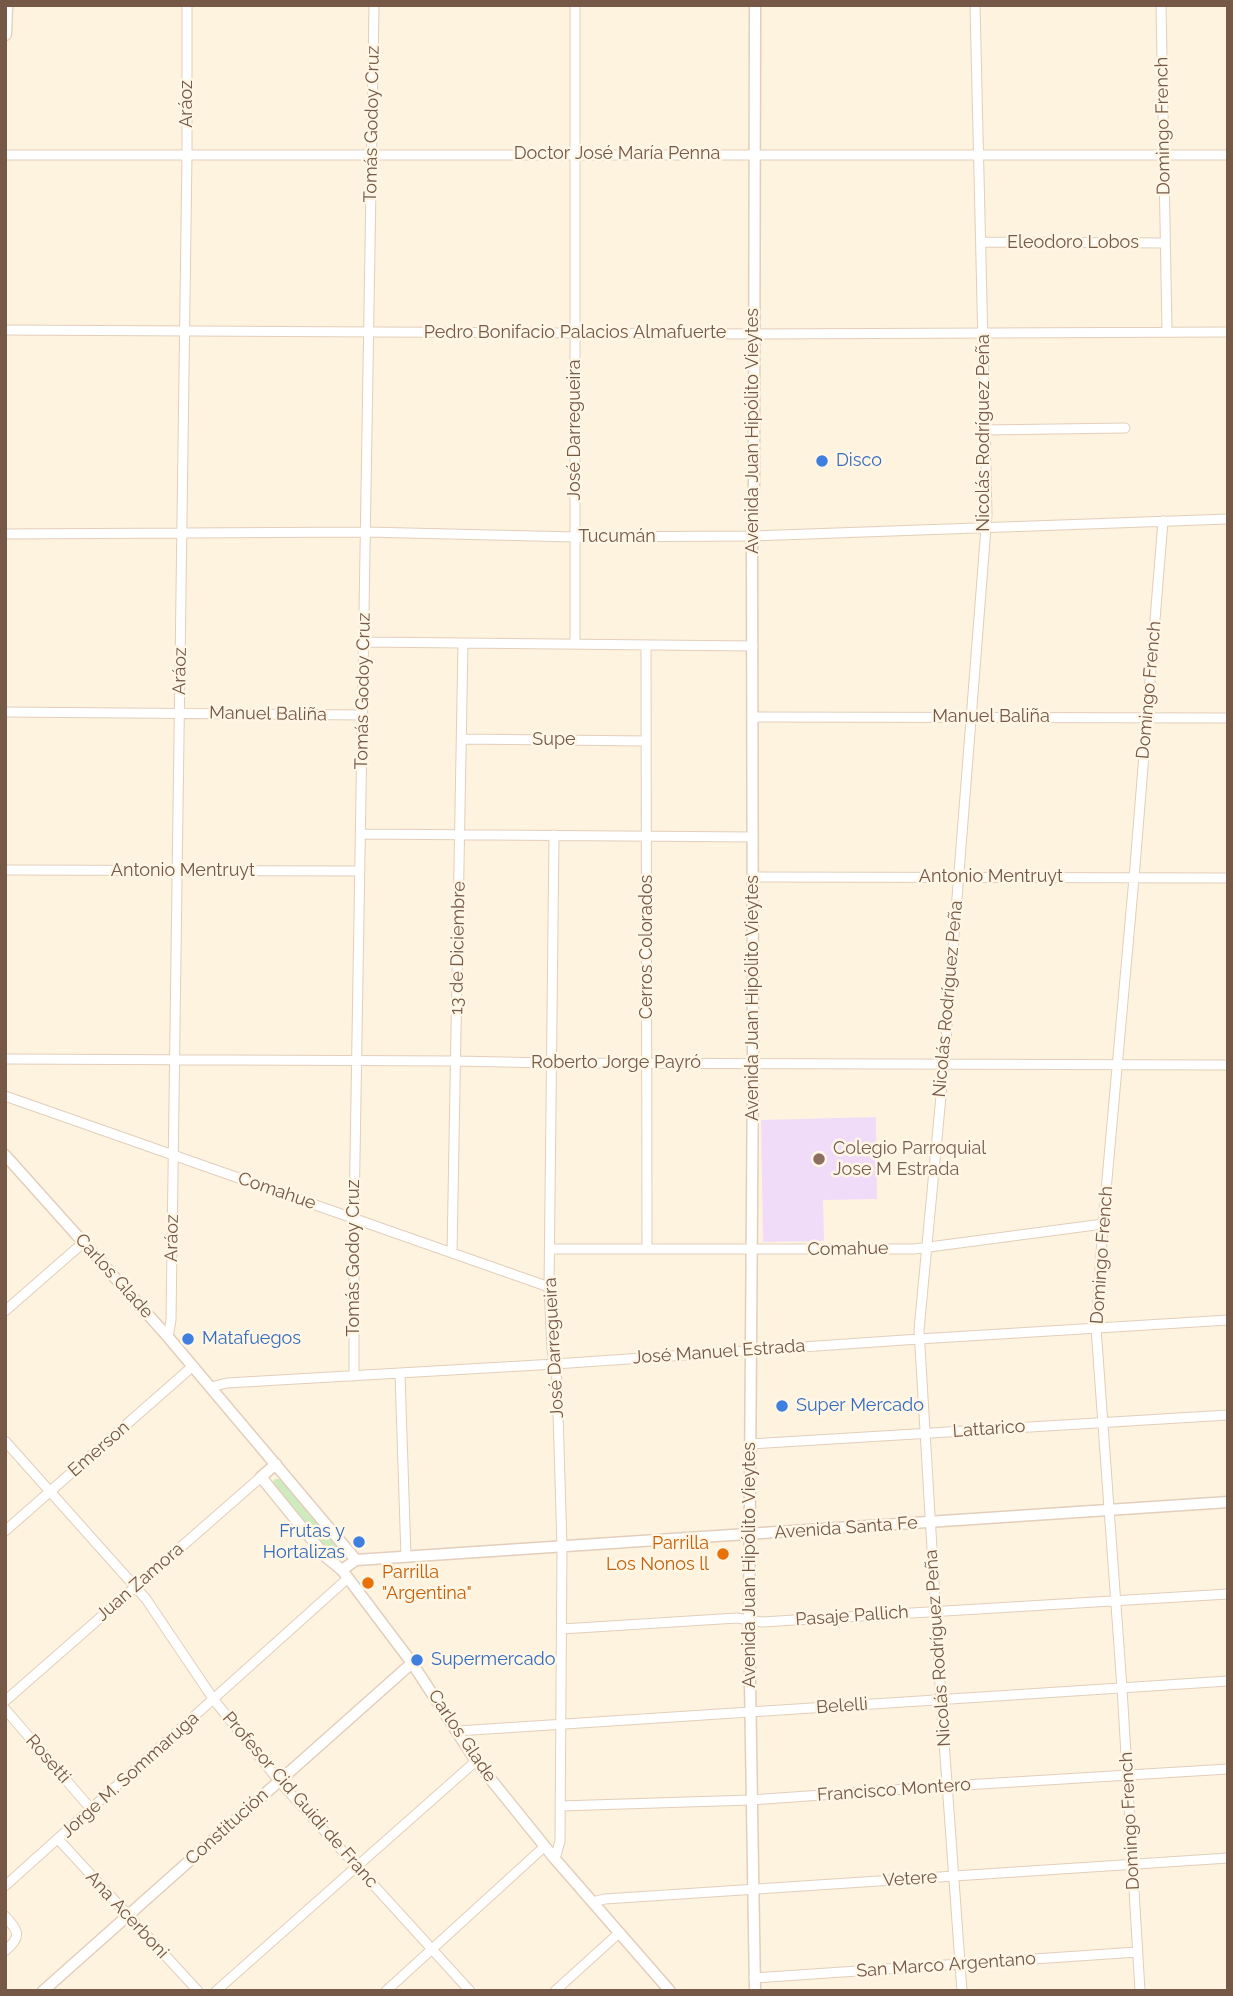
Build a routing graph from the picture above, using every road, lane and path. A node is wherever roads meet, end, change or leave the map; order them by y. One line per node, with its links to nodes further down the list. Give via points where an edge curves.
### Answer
1 (6, 5): 8 (main road)
2 (187, 5): 13 (street, Aráoz)
3 (374, 5): 14 (street, Tomás Godoy Cruz)
4 (575, 5): 9 (street, José Darregueira)
5 (755, 5): 10 (street, Avenida Juan Hipólito Vieytes)
6 (975, 5): 15 (street, Nicolás Rodríguez Peña)
7 (1161, 5): 11 (street, Domingo French)
8 (5, 34)
9 (576, 154): 10 (street, Doctor José María Penna); 14 (street, Doctor José María Penna); 25 (street, José Darregueira)
10 (755, 154): 15 (street, Doctor José María Penna); 26 (street, Avenida Juan Hipólito Vieytes)
11 (1163, 154): 15 (street, Doctor José María Penna); 16 (street, Doctor José María Penna); 18 (street, Domingo French)
12 (5, 155): 13 (street, Doctor José María Penna)
13 (187, 155): 14 (street, Doctor José María Penna); 20 (street, Aráoz)
14 (372, 155): 22 (street, Tomás Godoy Cruz)
15 (980, 155): 17 (street, Nicolás Rodríguez Peña)
16 (1228, 155)
17 (981, 243): 18 (street, Eleodoro Lobos); 24 (street, Nicolás Rodríguez Peña)
18 (1165, 243): 21 (street, Domingo French)
19 (5, 330): 20 (street, Pedro Bonifacio Palacios Almafuerte)
20 (185, 331): 22 (street, Pedro Bonifacio Palacios Almafuerte); 33 (street, Aráoz)
21 (1167, 331): 23 (street, Pedro Bonifacio Palacios Almafuerte); 24 (street, Pedro Bonifacio Palacios Almafuerte)
22 (369, 332): 25 (street, Pedro Bonifacio Palacios Almafuerte); 32 (street, Tomás Godoy Cruz)
23 (1228, 332)
24 (983, 333): 26 (street, Pedro Bonifacio Palacios Almafuerte); 28 (street, Nicolás Rodríguez Peña)
25 (575, 334): 26 (street, Pedro Bonifacio Palacios Almafuerte); 36 (street, José Darregueira)
26 (754, 334): 35 (street, Avenida Juan Hipólito Vieytes)
27 (1125, 428): 28 (street)
28 (985, 430): 31 (street, Nicolás Rodríguez Peña)
29 (1228, 519): 30 (street, Tucumán)
30 (1163, 521): 31 (street, Tucumán); 47 (street, Domingo French)
31 (986, 528): 35 (street, Tucumán); 46 (street, Nicolás Rodríguez Peña)
32 (366, 532): 33 (street, Tucumán); 36 (street, Tucumán); 37 (street, Tomás Godoy Cruz)
33 (182, 533): 34 (street, Tucumán); 43 (street, Aráoz)
34 (5, 534)
35 (752, 536): 36 (street, Tucumán); 41 (street, Avenida Juan Hipólito Vieytes)
36 (576, 537): 39 (street, José Darregueira)
37 (364, 642): 38 (street); 44 (street, Tomás Godoy Cruz)
38 (463, 643): 39 (street); 49 (street, 13 de Diciembre)
39 (575, 645): 40 (street)
40 (646, 645): 41 (street); 50 (street, Cerros Colorados)
41 (753, 646): 45 (street, Avenida Juan Hipólito Vieytes)
42 (5, 712): 43 (street, Manuel Baliña)
43 (180, 713): 44 (street, Manuel Baliña); 57 (street, Aráoz)
44 (363, 715): 51 (street, Tomás Godoy Cruz)
45 (753, 717): 46 (street, Manuel Baliña); 55 (street, Avenida Juan Hipólito Vieytes)
46 (971, 717): 47 (street, Manuel Baliña); 60 (street, Nicolás Rodríguez Peña)
47 (1146, 718): 48 (street, Manuel Baliña); 61 (street, Domingo French)
48 (1228, 718)
49 (461, 739): 50 (street, Supe); 52 (street, 13 de Diciembre)
50 (646, 741): 54 (street, Cerros Colorados)
51 (361, 834): 52 (street); 58 (street, Tomás Godoy Cruz)
52 (460, 835): 53 (street); 66 (street, 13 de Diciembre)
53 (554, 835): 54 (street); 67 (street, José Darregueira)
54 (646, 836): 55 (street); 68 (street, Cerros Colorados)
55 (754, 837): 59 (street, Avenida Juan Hipólito Vieytes)
56 (5, 870): 57 (street, Antonio Mentruyt)
57 (177, 871): 58 (street, Antonio Mentruyt); 64 (street, Aráoz)
58 (360, 871): 65 (street, Tomás Godoy Cruz)
59 (753, 877): 60 (street, Antonio Mentruyt); 69 (street, Avenida Juan Hipólito Vieytes)
60 (958, 877): 61 (street, Antonio Mentruyt); 70 (street, Nicolás Rodríguez Peña)
61 (1134, 878): 62 (street, Antonio Mentruyt); 72 (street, Domingo French)
62 (1228, 878)
63 (5, 1059): 64 (street, Roberto Jorge Payró)
64 (174, 1060): 65 (street, Roberto Jorge Payró); 75 (street, Aráoz)
65 (357, 1060): 66 (street, Roberto Jorge Payró); 76 (street, Tomás Godoy Cruz)
66 (456, 1061): 67 (street, Roberto Jorge Payró); 83 (street, 13 de Diciembre)
67 (551, 1063): 68 (street, Roberto Jorge Payró); 80 (street, José Darregueira)
68 (647, 1063): 69 (street, Roberto Jorge Payró); 81 (street, Cerros Colorados)
69 (753, 1064): 70 (street, Roberto Jorge Payró); 82 (street, Avenida Juan Hipólito Vieytes)
70 (944, 1064): 72 (street, Roberto Jorge Payró); 79 (street, Nicolás Rodríguez Peña)
71 (1228, 1065): 72 (street, Roberto Jorge Payró)
72 (1118, 1066): 77 (street, Domingo French)
73 (5, 1096): 75 (street, Comahue)
74 (5, 1155): 78 (street, Carlos Glade)
75 (173, 1155): 76 (street, Comahue); 88 (street, Aráoz)
76 (354, 1218): 83 (street, Comahue); 94 (street, Tomás Godoy Cruz)
77 (1103, 1224): 79 (street, Comahue); 87 (street, Domingo French)
78 (83, 1242): 85 (street); 88 (street, Carlos Glade)
79 (926, 1248): 82 (street, Comahue); 89 (street, Nicolás Rodríguez Peña)
80 (550, 1249): 81 (street, Comahue); 84 (street, José Darregueira)
81 (647, 1250): 82 (street, Comahue)
82 (753, 1250): 90 (street, Avenida Juan Hipólito Vieytes)
83 (452, 1253): 84 (street, Comahue)
84 (549, 1287): 91 (street, José Darregueira)
85 (5, 1311)
86 (1228, 1320): 87 (street, José Manuel Estrada)
87 (1096, 1328): 89 (street, José Manuel Estrada); 97 (street, Domingo French)
88 (168, 1337): 92 (street, Carlos Glade)
89 (919, 1339): 90 (street, José Manuel Estrada); 98 (street, Nicolás Rodríguez Peña)
90 (751, 1350): 91 (street, José Manuel Estrada); 100 (street, Avenida Juan Hipólito Vieytes)
91 (555, 1364): 93 (street, José Manuel Estrada); 109 (street, José Darregueira)
92 (193, 1366): 95 (street, Carlos Glade); 103 (street, Emerson)
93 (400, 1374): 94 (street, José Manuel Estrada); 110 (street)
94 (354, 1376): 95 (street, José Manuel Estrada, via 227,1382)
95 (211, 1387): 101 (street, Carlos Glade)
96 (1228, 1415): 97 (street, Lattarico)
97 (1102, 1422): 98 (street, Lattarico); 105 (street, Domingo French)
98 (925, 1433): 100 (street, Lattarico); 106 (street, Nicolás Rodríguez Peña)
99 (5, 1441): 103 (street, Profesor Cid Guidi de Franc)
100 (750, 1444): 108 (street, Avenida Juan Hipólito Vieytes)
101 (276, 1464): 102 (street, Juan Zamora); 111 (street, Carlos Glade)
102 (261, 1477): 112 (street, Carlos Glade); 113 (street, Juan Zamora)
103 (50, 1492): 107 (street, Emerson); 113 (street, Profesor Cid Guidi de Franc)
104 (1228, 1502): 105 (street, Avenida Santa Fe)
105 (1108, 1510): 106 (street, Avenida Santa Fe); 115 (street, Domingo French)
106 (930, 1522): 108 (street, Avenida Santa Fe); 116 (street, Nicolás Rodríguez Peña)
107 (5, 1531)
108 (750, 1534): 109 (street, Avenida Santa Fe); 117 (street, Avenida Juan Hipólito Vieytes)
109 (562, 1546): 110 (street, Avenida Santa Fe); 118 (street, José Darregueira)
110 (406, 1557): 111 (street, Avenida Santa Fe)
111 (356, 1560): 112 (street)
112 (345, 1574): 119 (street, Carlos Glade); 123 (street, Jorge M. Sommaruga)
113 (135, 1587): 122 (street, Juan Zamora); 123 (street, Profesor Cid Guidi de Franc)
114 (1228, 1594): 115 (street, Pasaje Pallich)
115 (1115, 1600): 116 (street, Pasaje Pallich); 121 (street, Domingo French)
116 (936, 1610): 117 (street, Pasaje Pallich); 124 (street, Nicolás Rodríguez Peña)
117 (749, 1620): 118 (street, Pasaje Pallich); 126 (street, Avenida Juan Hipólito Vieytes)
118 (562, 1629): 127 (street, José Darregueira)
119 (412, 1664): 128 (street, Carlos Glade); 132 (street, Constitución)
120 (1228, 1681): 121 (street, Belelli)
121 (1122, 1688): 124 (street, Belelli); 131 (street, Domingo French)
122 (5, 1700)
123 (214, 1700): 132 (street, Profesor Cid Guidi de Franc); 136 (street, Jorge M. Sommaruga)
124 (941, 1700): 126 (street, Belelli); 133 (street, Nicolás Rodríguez Peña)
125 (5, 1709): 136 (street, Rosetti)
126 (749, 1712): 127 (street, Belelli); 134 (street, Avenida Juan Hipólito Vieytes)
127 (560, 1724): 128 (street, Belelli); 135 (street, José Darregueira)
128 (457, 1731): 129 (street, Carlos Glade)
129 (476, 1761): 138 (street, Carlos Glade); 142 (street)
130 (1228, 1769): 131 (street, Francisco Montero)
131 (1127, 1776): 133 (street, Francisco Montero); 141 (street, Domingo French)
132 (279, 1781): 142 (street, Profesor Cid Guidi de Franc); 148 (street, Constitución)
133 (948, 1786): 134 (street, Francisco Montero); 143 (street, Nicolás Rodríguez Peña)
134 (751, 1800): 135 (street, Francisco Montero); 145 (street, Avenida Juan Hipólito Vieytes)
135 (560, 1806): 140 (street, José Darregueira)
136 (91, 1809): 137 (street, Jorge M. Sommaruga)
137 (58, 1839): 144 (street, Jorge M. Sommaruga); 148 (street, Ana Acerboni)
138 (544, 1847): 140 (street, Carlos Glade); 150 (street)
139 (1228, 1858): 141 (street, Vetere)
140 (555, 1859): 146 (street, Carlos Glade)
141 (1132, 1864): 143 (street, Vetere); 152 (street, Domingo French)
142 (357, 1865): 150 (street, Profesor Cid Guidi de Franc); 157 (street)
143 (955, 1876): 145 (street, Vetere); 153 (street, Nicolás Rodríguez Peña)
144 (5, 1886)
145 (752, 1889): 146 (street, Vetere); 154 (street, Avenida Juan Hipólito Vieytes)
146 (592, 1902): 149 (street, Carlos Glade)
147 (5, 1916): 151 (street, via 18,1935)
148 (127, 1916): 155 (street, Constitución); 156 (street, Ana Acerboni)
149 (619, 1933): 160 (street); 161 (street, Carlos Glade)
150 (433, 1950): 158 (street); 159 (street, Profesor Cid Guidi de Franc)
151 (5, 1951)
152 (1137, 1952): 153 (street, San Marco Argentano); 164 (street, Domingo French)
153 (960, 1964): 154 (street, San Marco Argentano); 163 (street, Nicolás Rodríguez Peña)
154 (754, 1978): 162 (street, Avenida Juan Hipólito Vieytes)
155 (43, 1991)
156 (198, 1991)
157 (216, 1991)
158 (386, 1991)
159 (470, 1991)
160 (555, 1991)
161 (670, 1991)
162 (755, 1991)
163 (962, 1991)
164 (1140, 1991)

